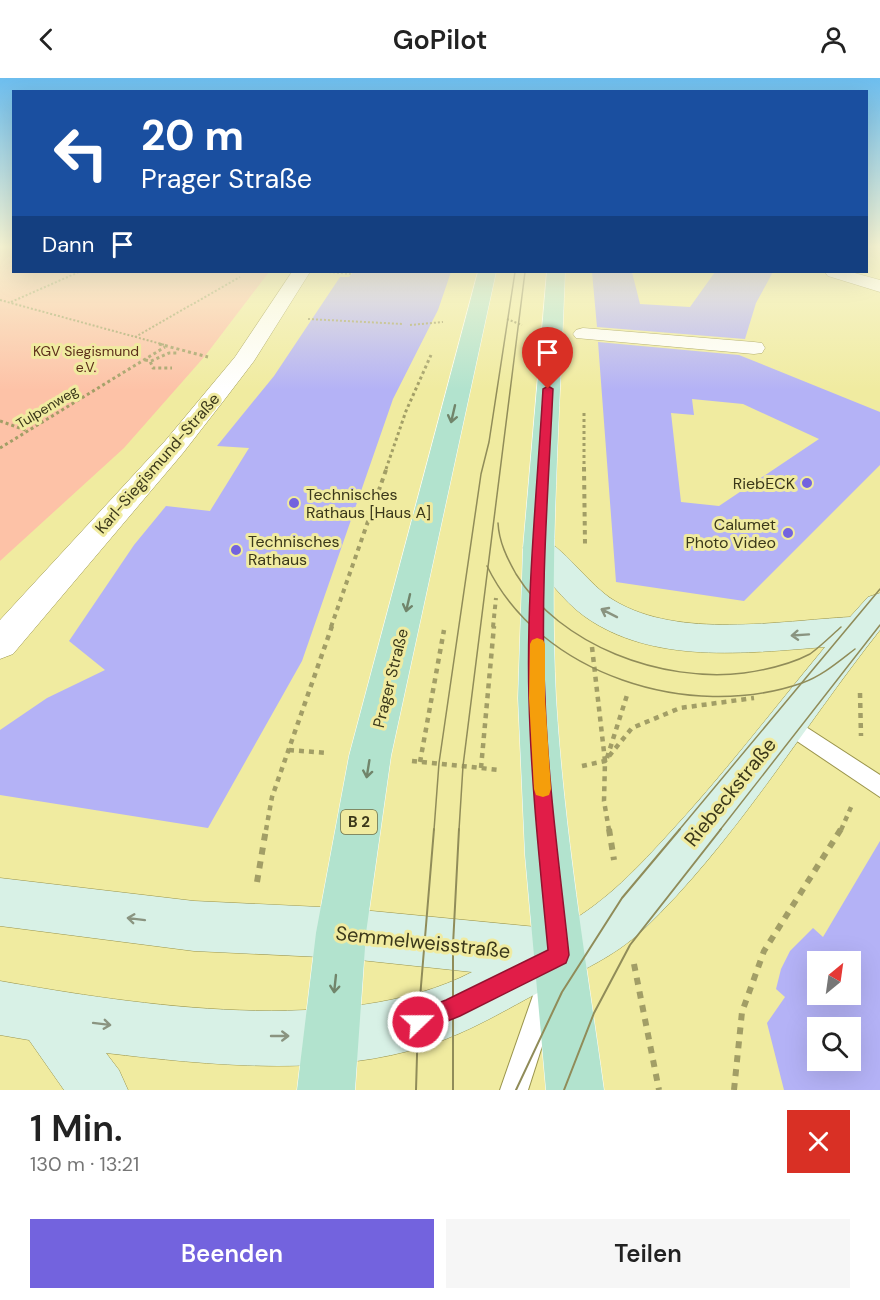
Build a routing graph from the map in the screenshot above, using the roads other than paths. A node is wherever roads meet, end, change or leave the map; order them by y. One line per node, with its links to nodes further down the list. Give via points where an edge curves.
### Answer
1 (287, 295): 8 (street, Karl-Siegismund-Straße, via 243,361 174,447)
2 (481, 295): 12 (main road, Prager Straße / B 2, one-way to 12, via 370,756)
3 (555, 295): 6 (main road)
4 (583, 334): 5 (street)
5 (754, 348)
6 (539, 548): 7 (main road, one-way to 6, via 722,639 646,629 606,613 586,588); 13 (main road, via 537,698)
7 (869, 619): 9 (main road, Riebeckstraße)
8 (0, 644)
9 (799, 707): 10 (lane, via 862,776); 13 (main road, Riebeckstraße, via 661,877 597,935)
10 (880, 787)
11 (0, 902): 12 (main road, Semmelweisstraße, one-way to 11, via 194,926)
12 (341, 933): 13 (main road, Semmelweisstraße); 15 (main road, Prager Straße / B 2, one-way to 15)
13 (559, 955): 15 (main road, Semmelweisstraße, via 418,1022); 18 (lane); 19 (main road)
14 (22, 1012): 15 (main road, Semmelweisstraße, one-way to 15, via 160,1031); 16 (main road)
15 (330, 1036): 17 (main road, Prager Straße / B 2)
16 (99, 1090)
17 (326, 1090)
18 (514, 1090)
19 (575, 1090)

